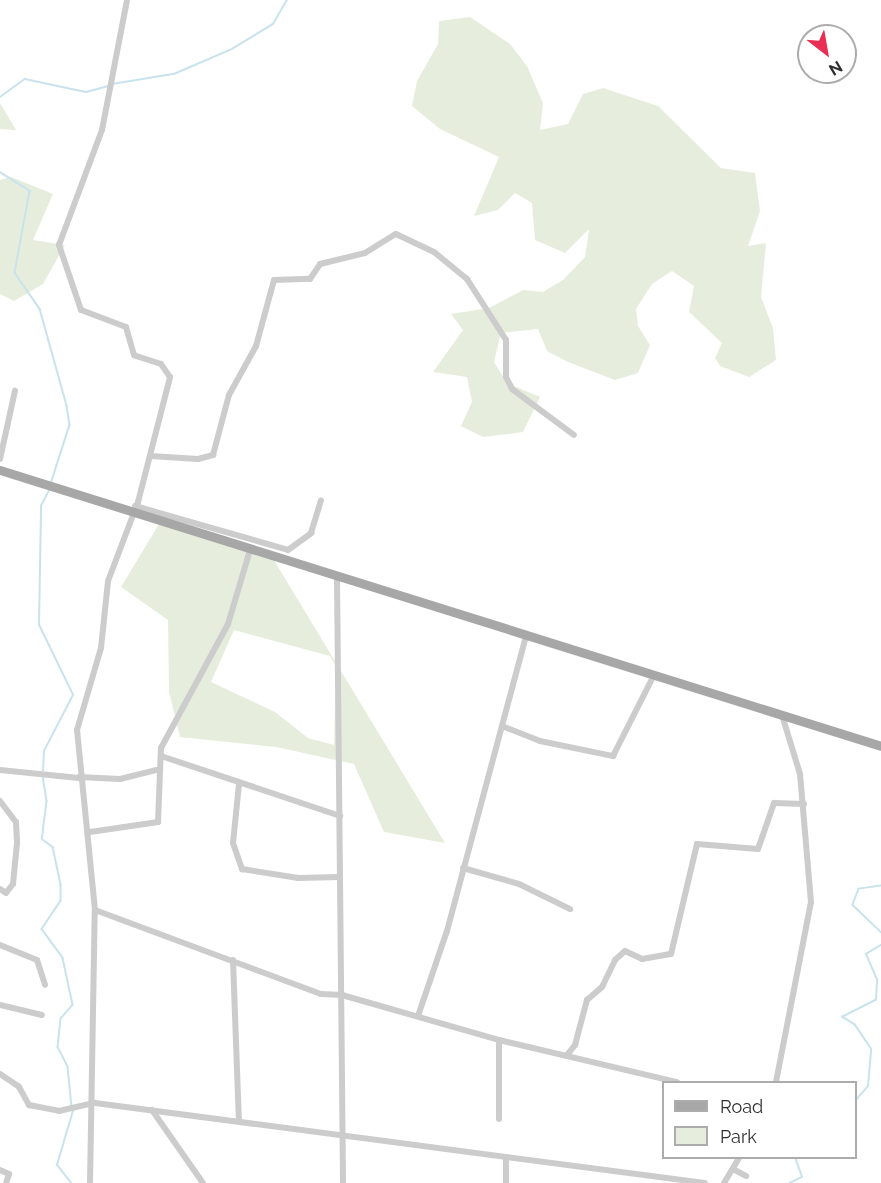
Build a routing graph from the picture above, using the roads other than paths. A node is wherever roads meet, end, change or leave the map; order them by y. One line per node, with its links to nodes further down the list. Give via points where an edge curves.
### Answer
1 (127, 0): 4 (street, via 102,130 60,245 81,310 126,327 134,355 169,373)
2 (15, 391): 5 (street)
3 (574, 435): 4 (street, via 512,390 506,377 506,340 466,279 434,252 396,234 365,253 320,264 310,279 274,280 256,346 229,395 213,455 198,459)
4 (150, 456): 8 (street)
5 (0, 459)
6 (0, 470): 8 (main road)
7 (321, 501): 8 (street, via 311,533 288,550)
8 (133, 509): 9 (main road); 19 (street, via 108,581 101,648 81,707)
9 (250, 550): 10 (main road); 16 (street, via 228,624)
10 (337, 578): 11 (main road); 23 (street)
11 (526, 636): 12 (main road); 14 (street)
12 (654, 675): 13 (main road); 14 (street, via 613,756 540,741)
13 (782, 715): 15 (main road); 22 (street)
14 (502, 726): 25 (street)
15 (881, 746)
16 (161, 756): 17 (street); 20 (street)
17 (160, 769): 19 (street, via 120,779); 24 (street, via 158,822)
18 (0, 770): 19 (street)
19 (79, 777): 24 (street)
20 (239, 784): 23 (street); 26 (street, via 233,843 242,869 298,878)
21 (0, 801): 27 (street, via 16,822 13,884 6,892)
22 (804, 804): 38 (street, via 774,803 758,849 697,844 671,954 642,959 625,951 615,960 602,987 587,1000 576,1045); 41 (street, via 811,902)
23 (339, 816): 26 (street)
24 (90, 832): 29 (street)
25 (463, 868): 28 (street, via 519,884); 36 (street)
26 (340, 877): 33 (street)
27 (0, 889)
28 (570, 909)
29 (95, 910): 31 (street); 42 (street)
30 (0, 945): 32 (street, via 37,960)
31 (233, 960): 33 (street, via 321,994); 45 (street)
32 (45, 985)
33 (342, 995): 36 (street); 46 (street)
34 (0, 1005): 35 (street)
35 (42, 1015)
36 (418, 1016): 37 (street)
37 (499, 1041): 38 (street); 44 (street)
38 (567, 1055): 40 (street)
39 (0, 1074): 42 (street, via 19,1087 29,1105 59,1111)
40 (669, 1081)
41 (776, 1081)
42 (95, 1103): 43 (street); 53 (street)
43 (152, 1110): 45 (street); 54 (street)
44 (499, 1119)
45 (239, 1120): 46 (street)
46 (345, 1134): 47 (street); 55 (street)
47 (506, 1157): 56 (street); 57 (street)
48 (738, 1159): 49 (street)
49 (733, 1169): 51 (street); 58 (street)
50 (0, 1170): 52 (street, via 9,1174)
51 (746, 1176)
52 (6, 1183)
53 (90, 1183)
54 (202, 1183)
55 (343, 1183)
56 (506, 1183)
57 (705, 1183)
58 (724, 1183)

